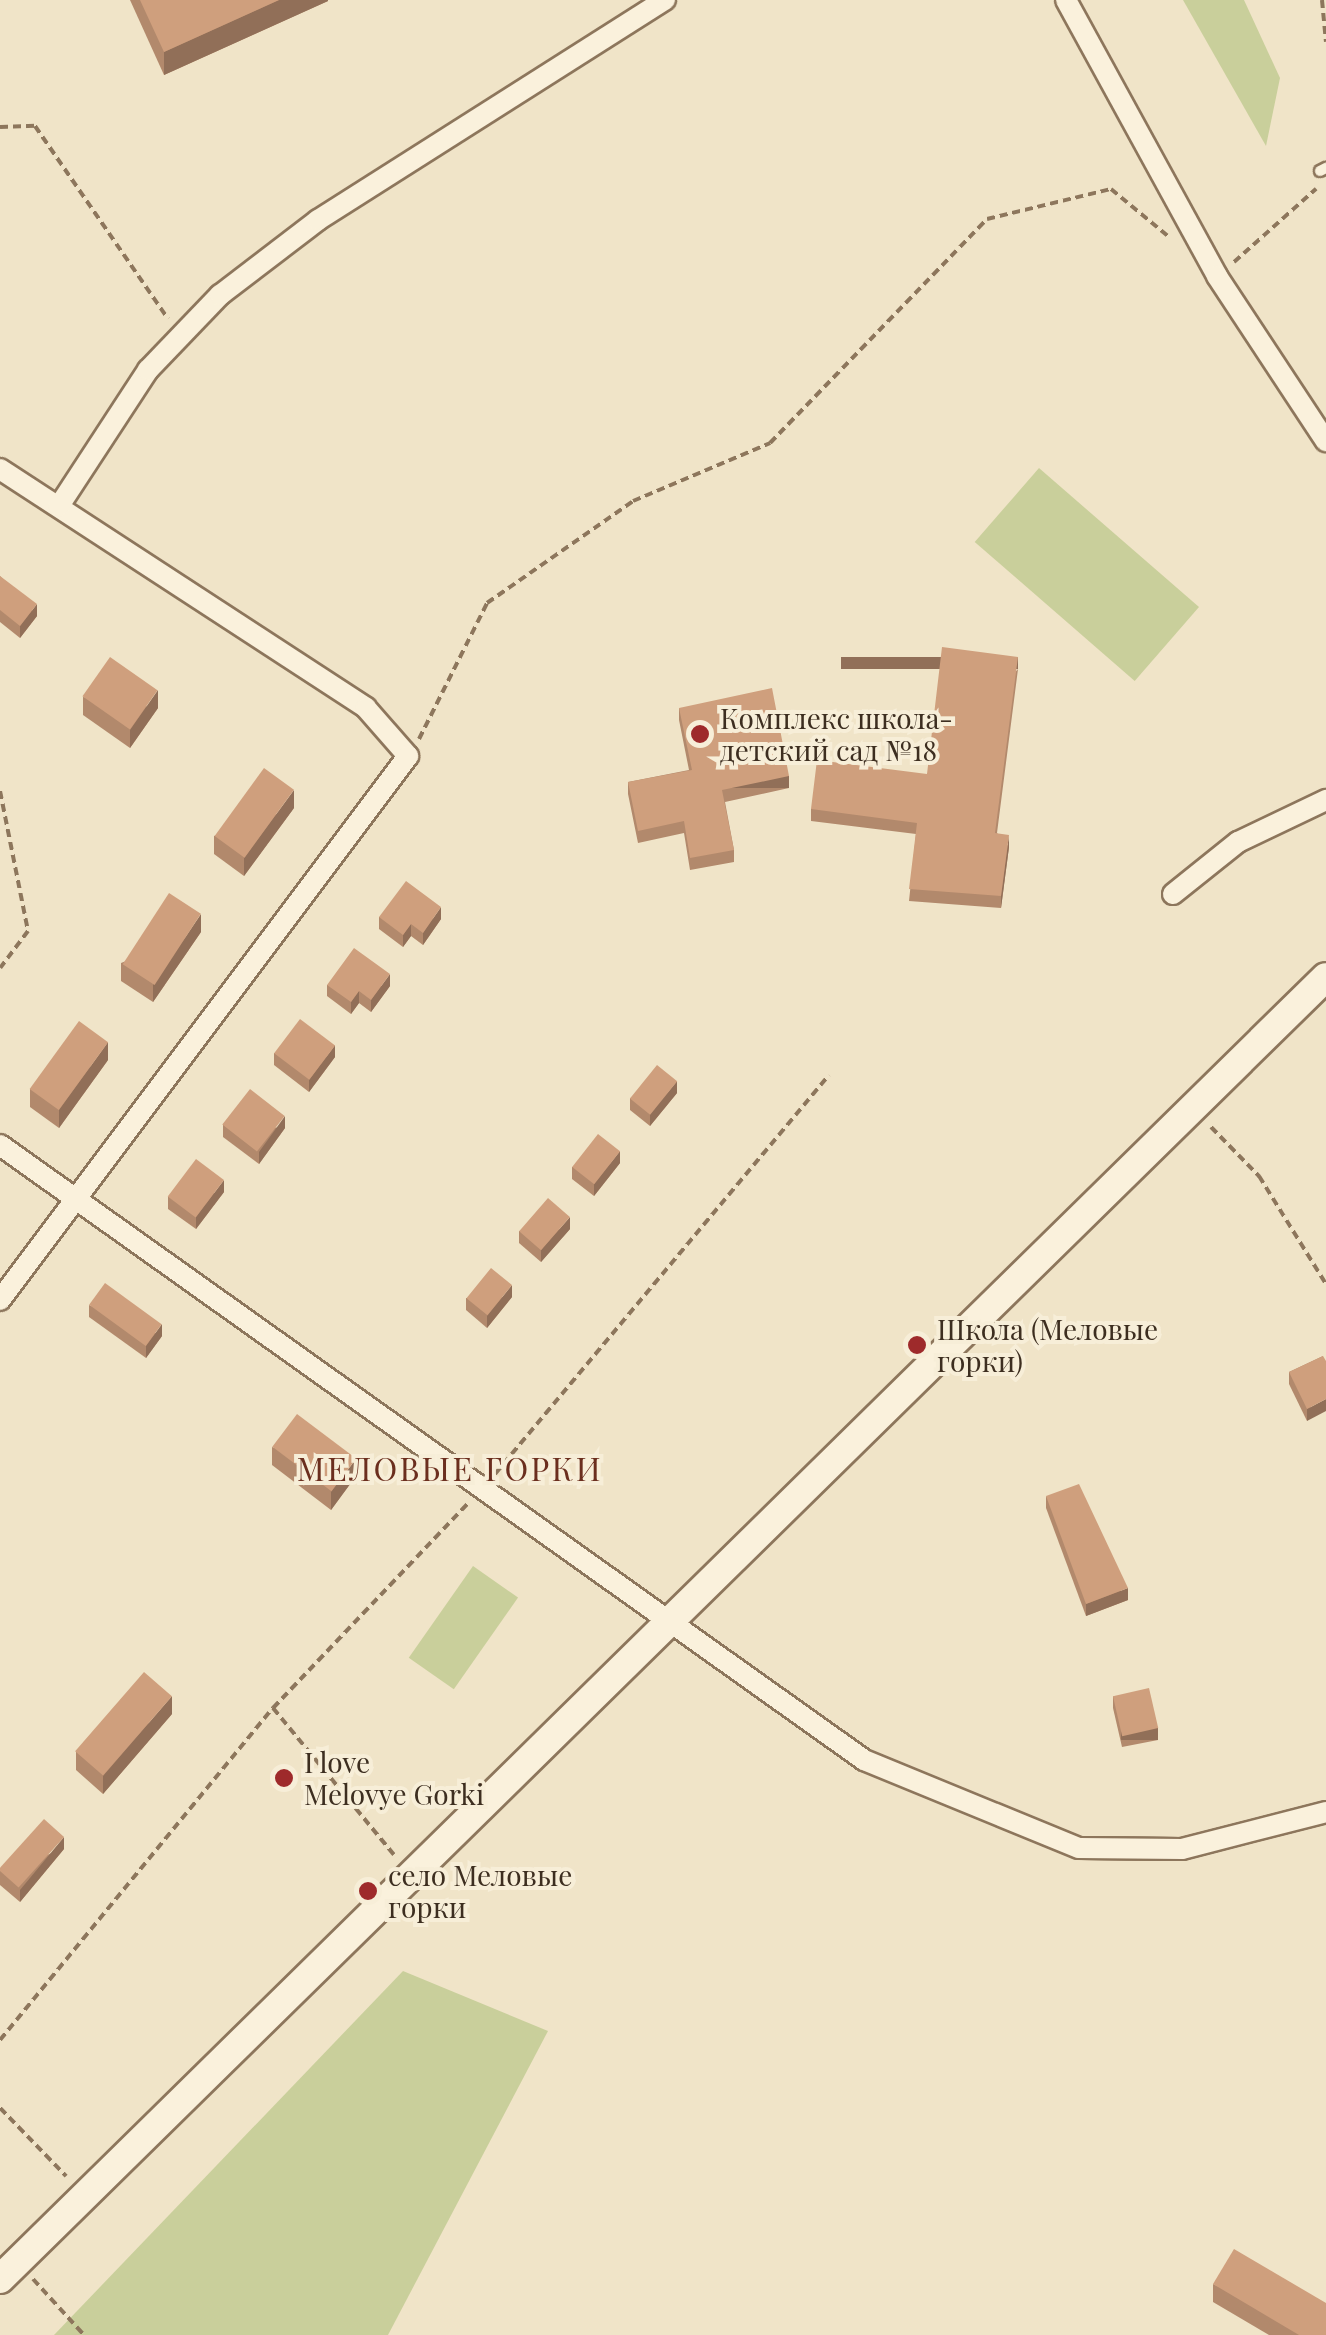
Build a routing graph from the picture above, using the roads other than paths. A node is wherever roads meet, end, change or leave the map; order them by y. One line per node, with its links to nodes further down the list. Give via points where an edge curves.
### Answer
1 (665, 0): 5 (street, via 318,220 181,334)
2 (1066, 0): 3 (street, via 1217,276)
3 (1326, 441)
4 (0, 469): 5 (street)
5 (60, 506): 10 (street, via 366,708 408,756)
6 (1326, 800): 7 (street, via 1238,842)
7 (1173, 894)
8 (1326, 977): 12 (street)
9 (0, 1145): 10 (street)
10 (80, 1203): 11 (street); 12 (street, via 483,1488)
11 (0, 1300)
12 (661, 1623): 13 (street, via 864,1760 1079,1848 1182,1849); 14 (street, via 413,1878)
13 (1326, 1812)
14 (9, 2270)

